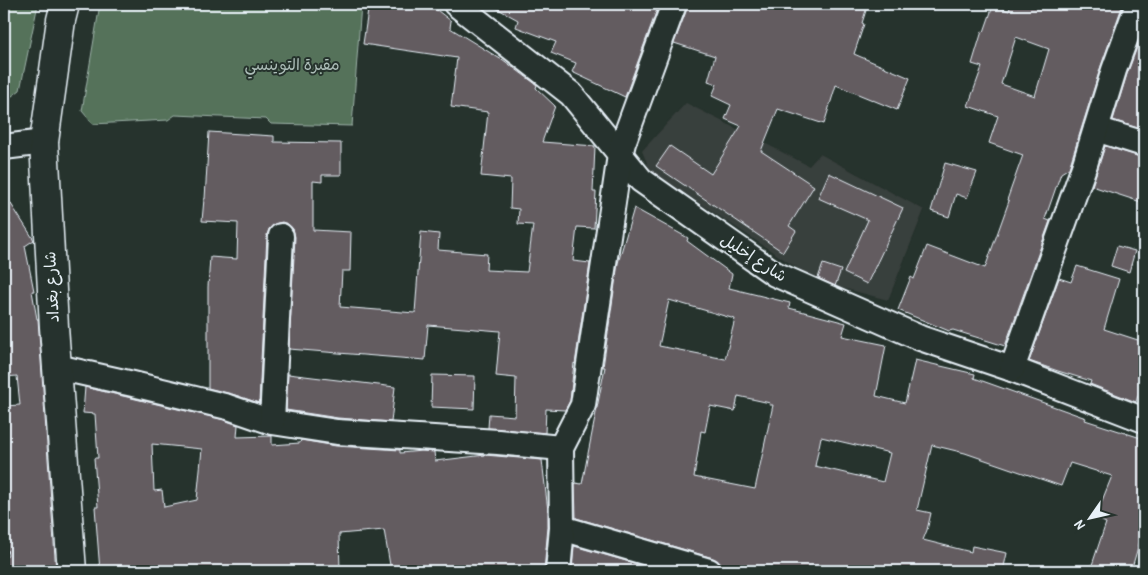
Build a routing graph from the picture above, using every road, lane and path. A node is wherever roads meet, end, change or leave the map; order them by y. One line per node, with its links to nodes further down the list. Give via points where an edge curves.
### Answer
1 (65, 4): 6 (main road, شارع بغداد)
2 (456, 4): 9 (street, شارع إخليل, via 571,94)
3 (674, 4): 9 (street)
4 (1138, 16): 5 (street, via 1114,70)
5 (1096, 129): 7 (street); 12 (street)
6 (44, 142): 8 (street); 11 (main road, شارع بغداد)
7 (1144, 144)
8 (4, 147)
9 (620, 155): 12 (street, شارع إخليل, via 641,180 775,274 920,338); 15 (street, via 583,405)
10 (280, 236): 14 (street)
11 (56, 367): 14 (street, via 228,407); 17 (main road, شارع بغداد)
12 (1012, 369): 13 (street, شارع إخليل)
13 (1144, 420)
14 (272, 422): 15 (street, via 337,432)
15 (561, 448): 16 (street)
16 (562, 528): 18 (street); 19 (street)
17 (72, 571)
18 (558, 571)
19 (709, 571)

